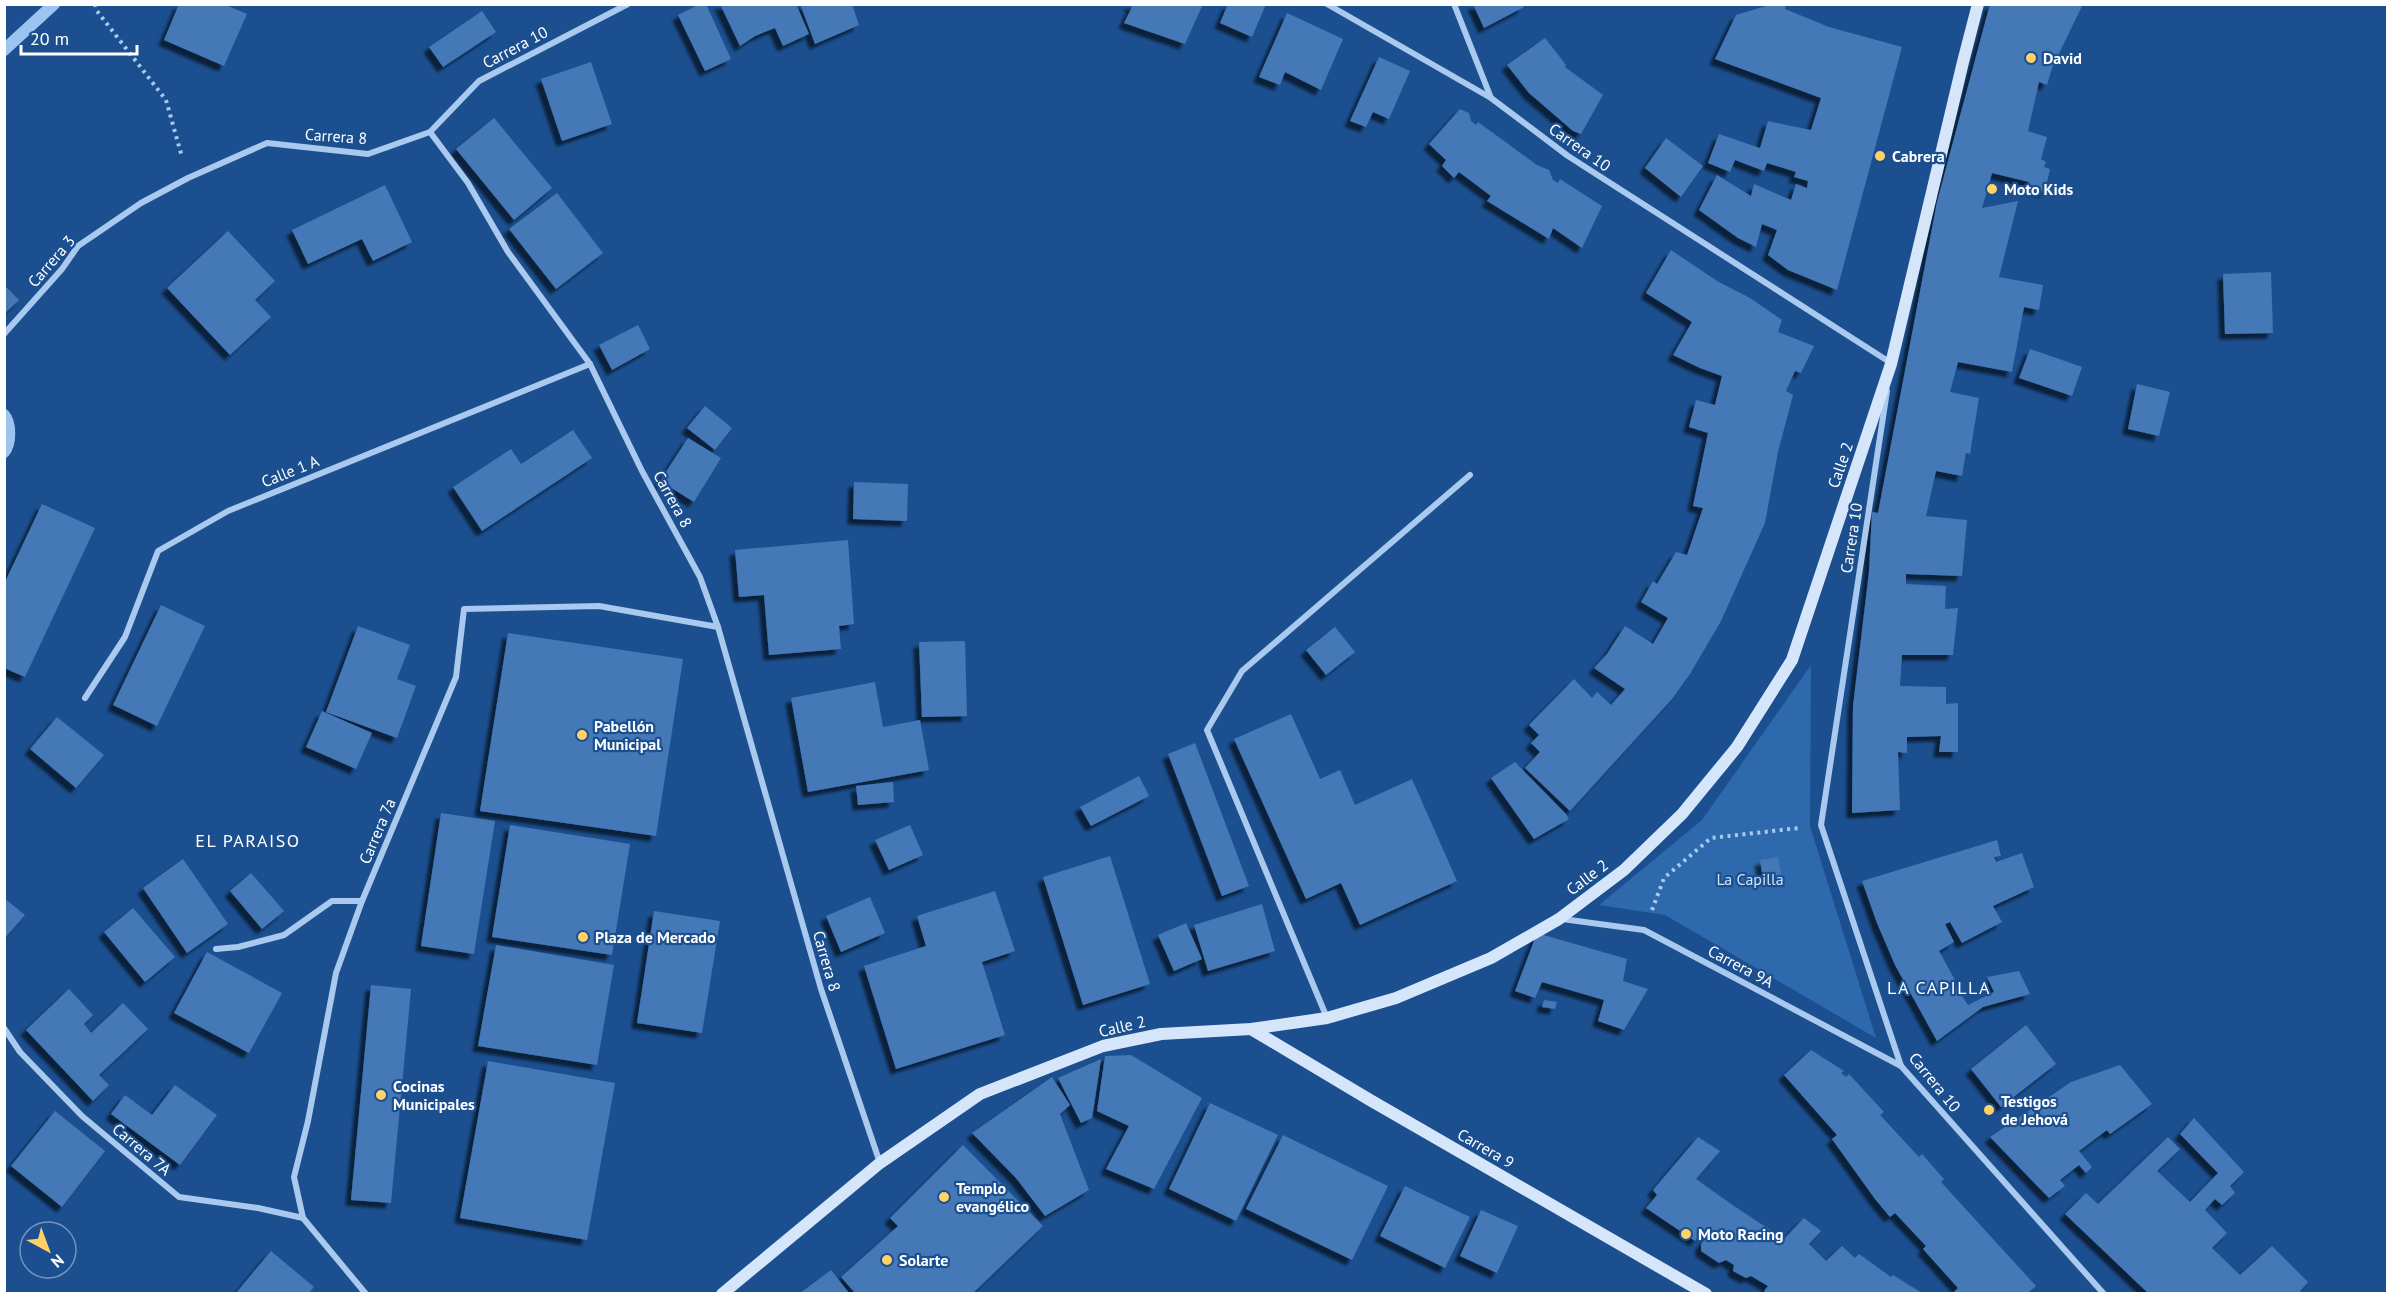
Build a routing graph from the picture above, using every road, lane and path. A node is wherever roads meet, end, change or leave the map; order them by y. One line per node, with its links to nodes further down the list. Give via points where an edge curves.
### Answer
1 (95, 4): 8 (path, via 97,12 166,100)
2 (628, 4): 7 (street, Carrera 10, via 479,81)
3 (1328, 4): 6 (street, Carrera 10)
4 (1454, 4): 6 (street)
5 (1978, 4): 11 (street, Calle 2)
6 (1491, 98): 11 (street, Carrera 10, via 1568,156)
7 (429, 132): 8 (street, Carrera 8, via 368,154 267,143); 10 (street, Carrera 8, via 468,183 508,252)
8 (188, 178): 9 (street, Carrera 3, via 141,203 78,246)
9 (4, 334)
10 (590, 364): 13 (street, Carrera 8, via 699,577); 14 (street, Calle 1 A, via 228,511 158,551 125,637)
11 (1891, 364): 15 (street, Carrera 10); 17 (street, Calle 2, via 1792,660 1737,747 1682,814 1624,870)
12 (1470, 475): 20 (street, via 1242,671 1207,730)
13 (718, 627): 16 (street, Carrera 7a, via 599,606 464,609 456,677); 24 (street, Carrera 8, via 821,989)
14 (85, 698)
15 (1821, 825): 18 (path, via 1711,838 1665,878); 23 (street, Carrera 10)
16 (362, 902): 19 (street, via 332,901 284,935); 25 (street, Carrera 7a, via 336,974 294,1177)
17 (1558, 919): 18 (street, Carrera 9A); 20 (street, Calle 2, via 1491,958 1396,998)
18 (1644, 930): 23 (street, Carrera 9A)
19 (216, 949)
20 (1327, 1018): 22 (street, Calle 2)
21 (4, 1028): 25 (street, Carrera 7A, via 20,1052 82,1116 179,1197)
22 (1251, 1029): 24 (street, Calle 2, via 1161,1034 1103,1046 980,1094); 28 (street, Carrera 9)
23 (1901, 1066): 29 (street, Carrera 10)
24 (880, 1163): 27 (street, Calle 2)
25 (303, 1218): 26 (street, Carrera 7a)
26 (366, 1293)
27 (722, 1293)
28 (1706, 1293)
29 (2104, 1293)

